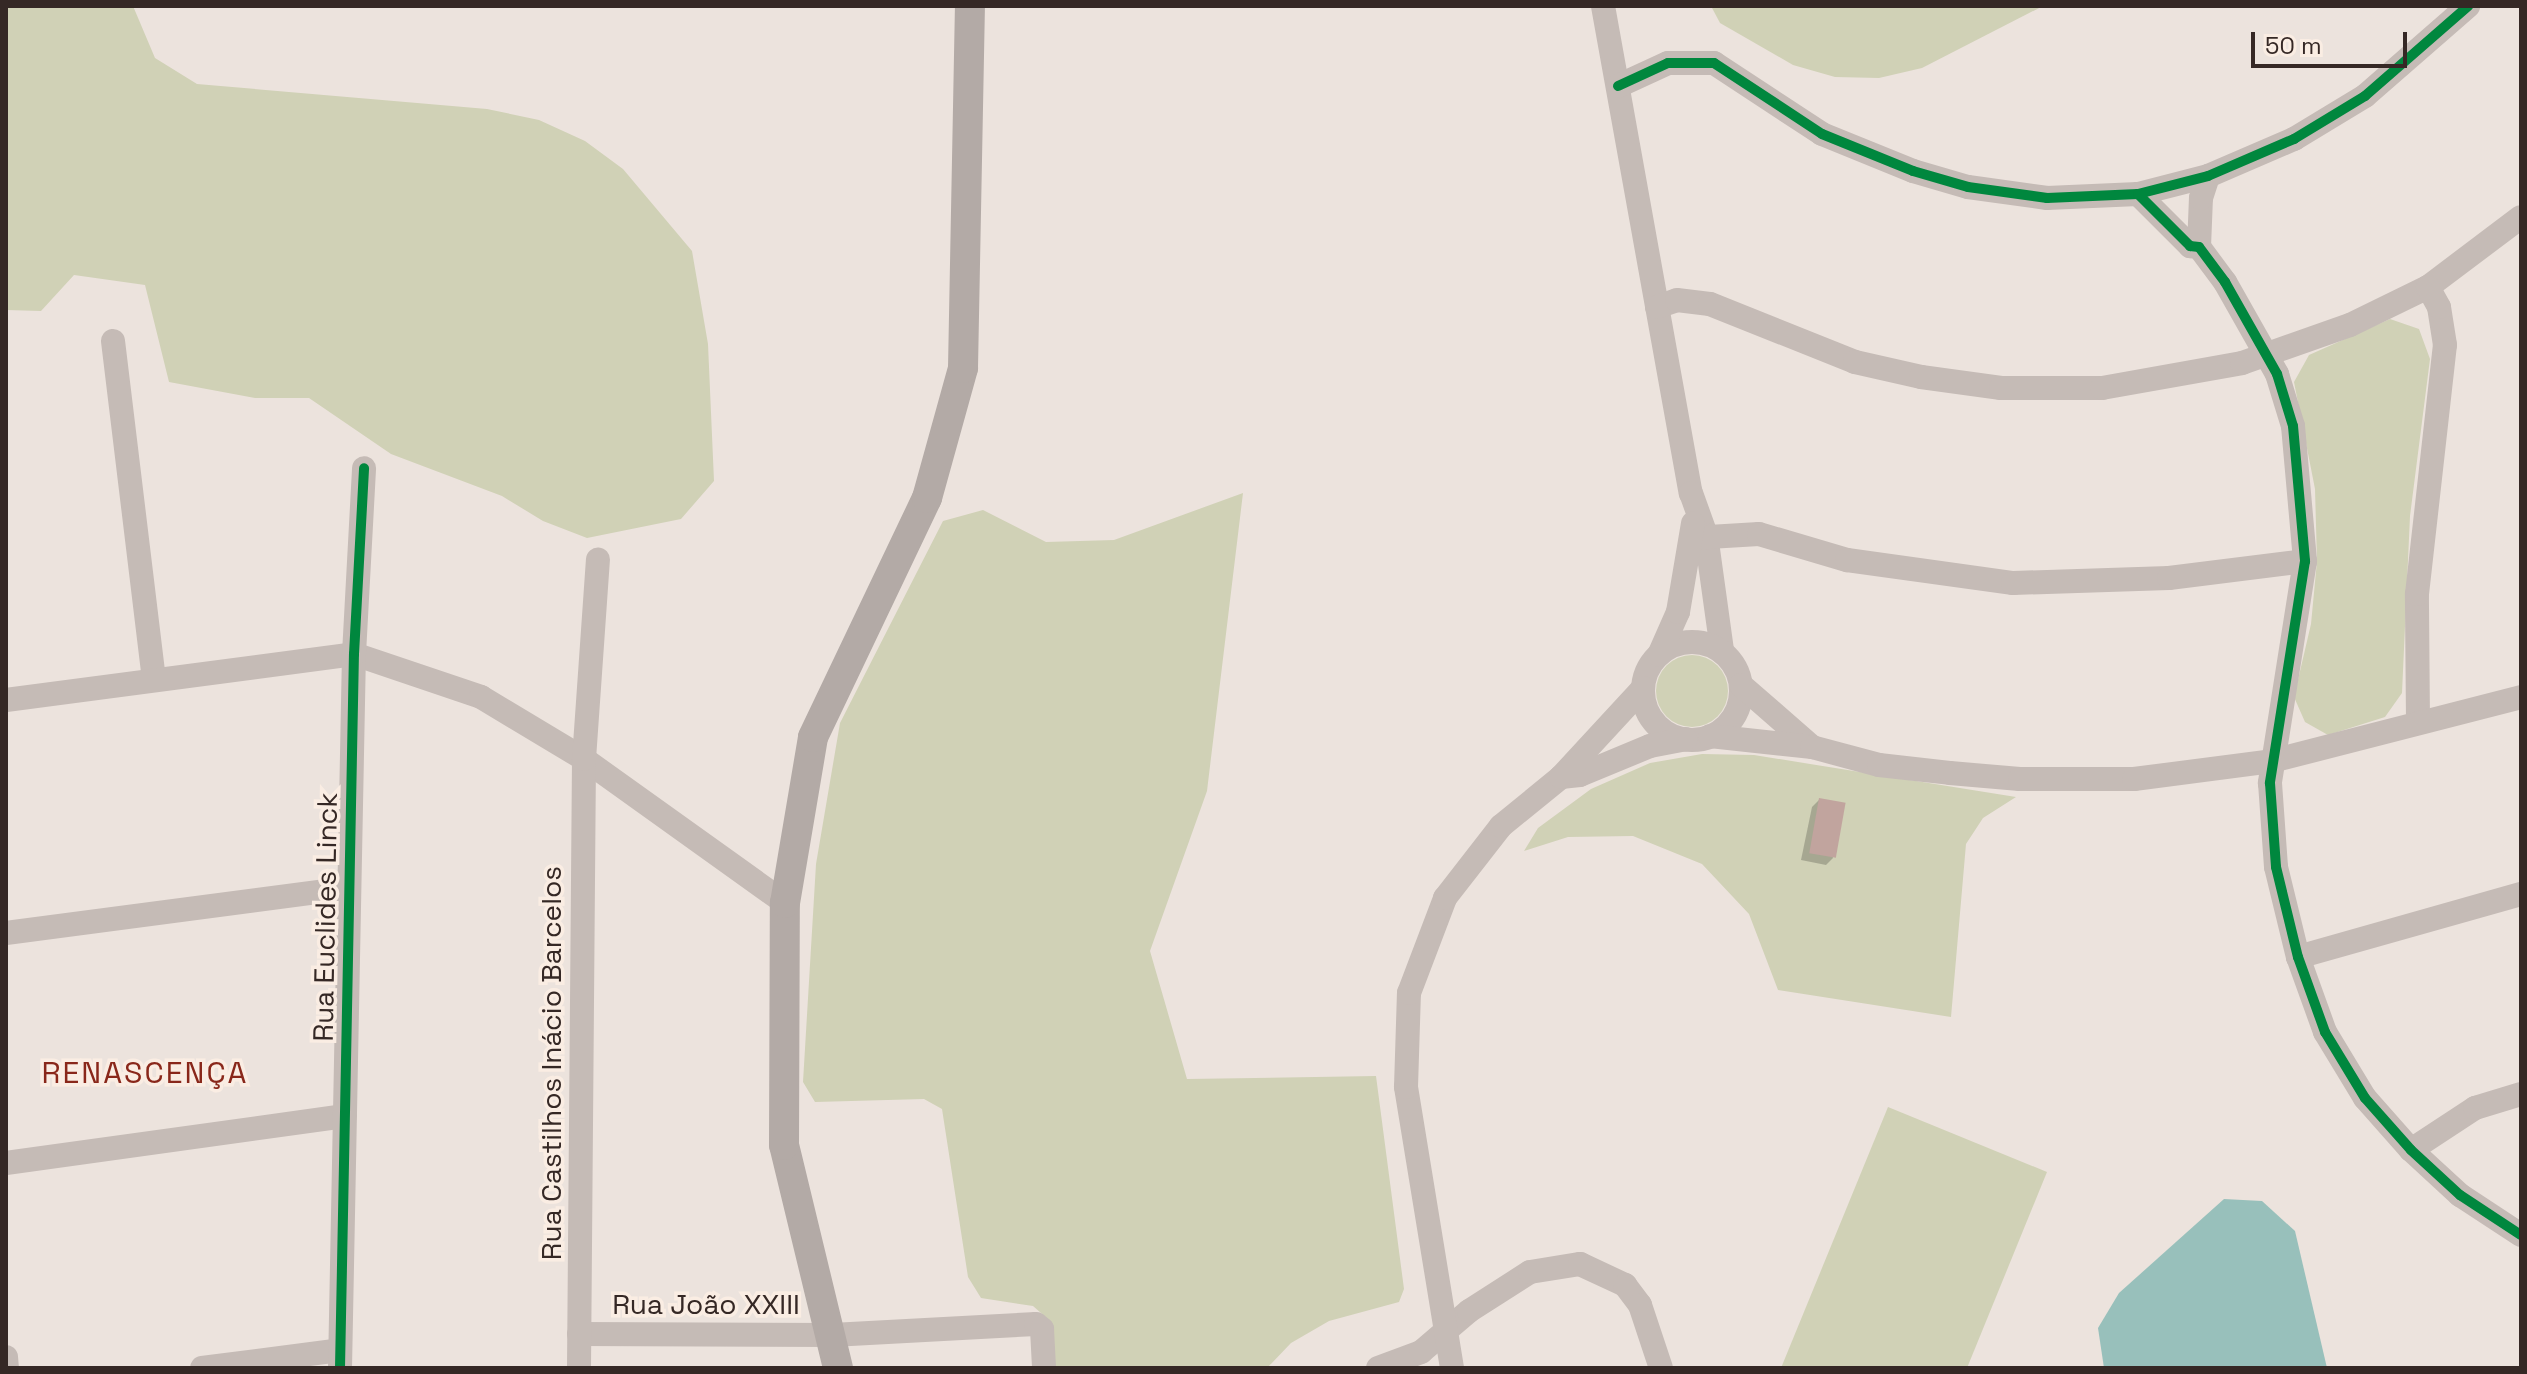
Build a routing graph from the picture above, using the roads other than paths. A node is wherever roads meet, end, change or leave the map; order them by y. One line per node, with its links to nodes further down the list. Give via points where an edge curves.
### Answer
1 (970, 6): 33 (main road, via 963,368 927,498 813,737)
2 (1603, 6): 4 (street)
3 (2468, 6): 5 (street, via 2365,96 2294,139)
4 (1618, 86): 6 (street, via 1668,63 1714,63 1822,134 1913,171 1968,187 2047,198); 10 (street)
5 (2208, 176): 6 (street); 8 (street, via 2201,198)
6 (2138, 194): 8 (street, via 2190,246)
7 (2521, 217): 9 (street)
8 (2199, 247): 12 (street)
9 (2428, 287): 12 (street, via 2350,325); 25 (street, via 2439,307 2445,345 2417,594)
10 (1657, 307): 12 (street, via 1677,300 1710,304 1855,362 2001,388 2102,388 2200,373); 14 (street)
11 (113, 341): 20 (street)
12 (2268, 355): 16 (street, via 2293,426)
13 (364, 468): 18 (street, Rua Euclides Linck)
14 (1697, 529): 16 (street, via 1759,534 1847,560 2013,583 2169,578); 17 (street); 19 (street, via 1678,612)
15 (598, 559): 28 (street, Rua Castilhos Inácio Barcelos)
16 (2305, 561): 29 (street)
17 (1722, 651): 19 (street, via 1683,643); 21 (street)
18 (354, 654): 20 (street); 28 (street, via 481,697); 31 (street, Rua Euclides Linck)
19 (1659, 655): 22 (street)
20 (154, 680): 24 (street)
21 (1741, 685): 26 (street, via 1731,721); 27 (street)
22 (1643, 688): 26 (street, via 1654,722); 30 (street, via 1570,761)
23 (2521, 697): 25 (street)
24 (6, 700)
25 (2418, 721): 29 (street)
26 (1698, 738): 27 (street); 30 (street, via 1650,746 1580,775)
27 (1812, 747): 29 (street, via 1879,765 2020,779 2134,779)
28 (584, 759): 33 (street); 41 (street, Rua Castilhos Inácio Barcelos)
29 (2272, 761): 35 (street, via 2276,867)
30 (1561, 777): 43 (street, via 1501,826 1445,898 1409,993 1406,1087)
31 (349, 888): 34 (street); 37 (street, Rua Euclides Linck)
32 (2521, 894): 35 (street)
33 (785, 903): 42 (main road, via 784,1145)
34 (6, 933)
35 (2298, 957): 38 (street, via 2325,1032 2365,1098)
36 (2521, 1094): 38 (street, via 2475,1108)
37 (345, 1116): 39 (street); 45 (street, Rua Euclides Linck)
38 (2411, 1150): 40 (street)
39 (6, 1163)
40 (2519, 1239)
41 (579, 1334): 42 (street, Rua João XXIII); 48 (street, Rua Castilhos Inácio Barcelos)
42 (832, 1335): 49 (main road); 50 (street, Rua João XXIII, via 1036,1324 1042,1329)
43 (1445, 1335): 51 (street, via 1421,1352); 52 (street); 53 (street, via 1469,1311 1530,1272 1580,1264 1625,1285 1640,1305)
44 (6, 1357): 46 (street)
45 (340, 1359): 47 (street)
46 (7, 1368)
47 (202, 1368)
48 (579, 1368)
49 (838, 1368)
50 (1044, 1368)
51 (1378, 1368)
52 (1452, 1368)
53 (1661, 1368)

